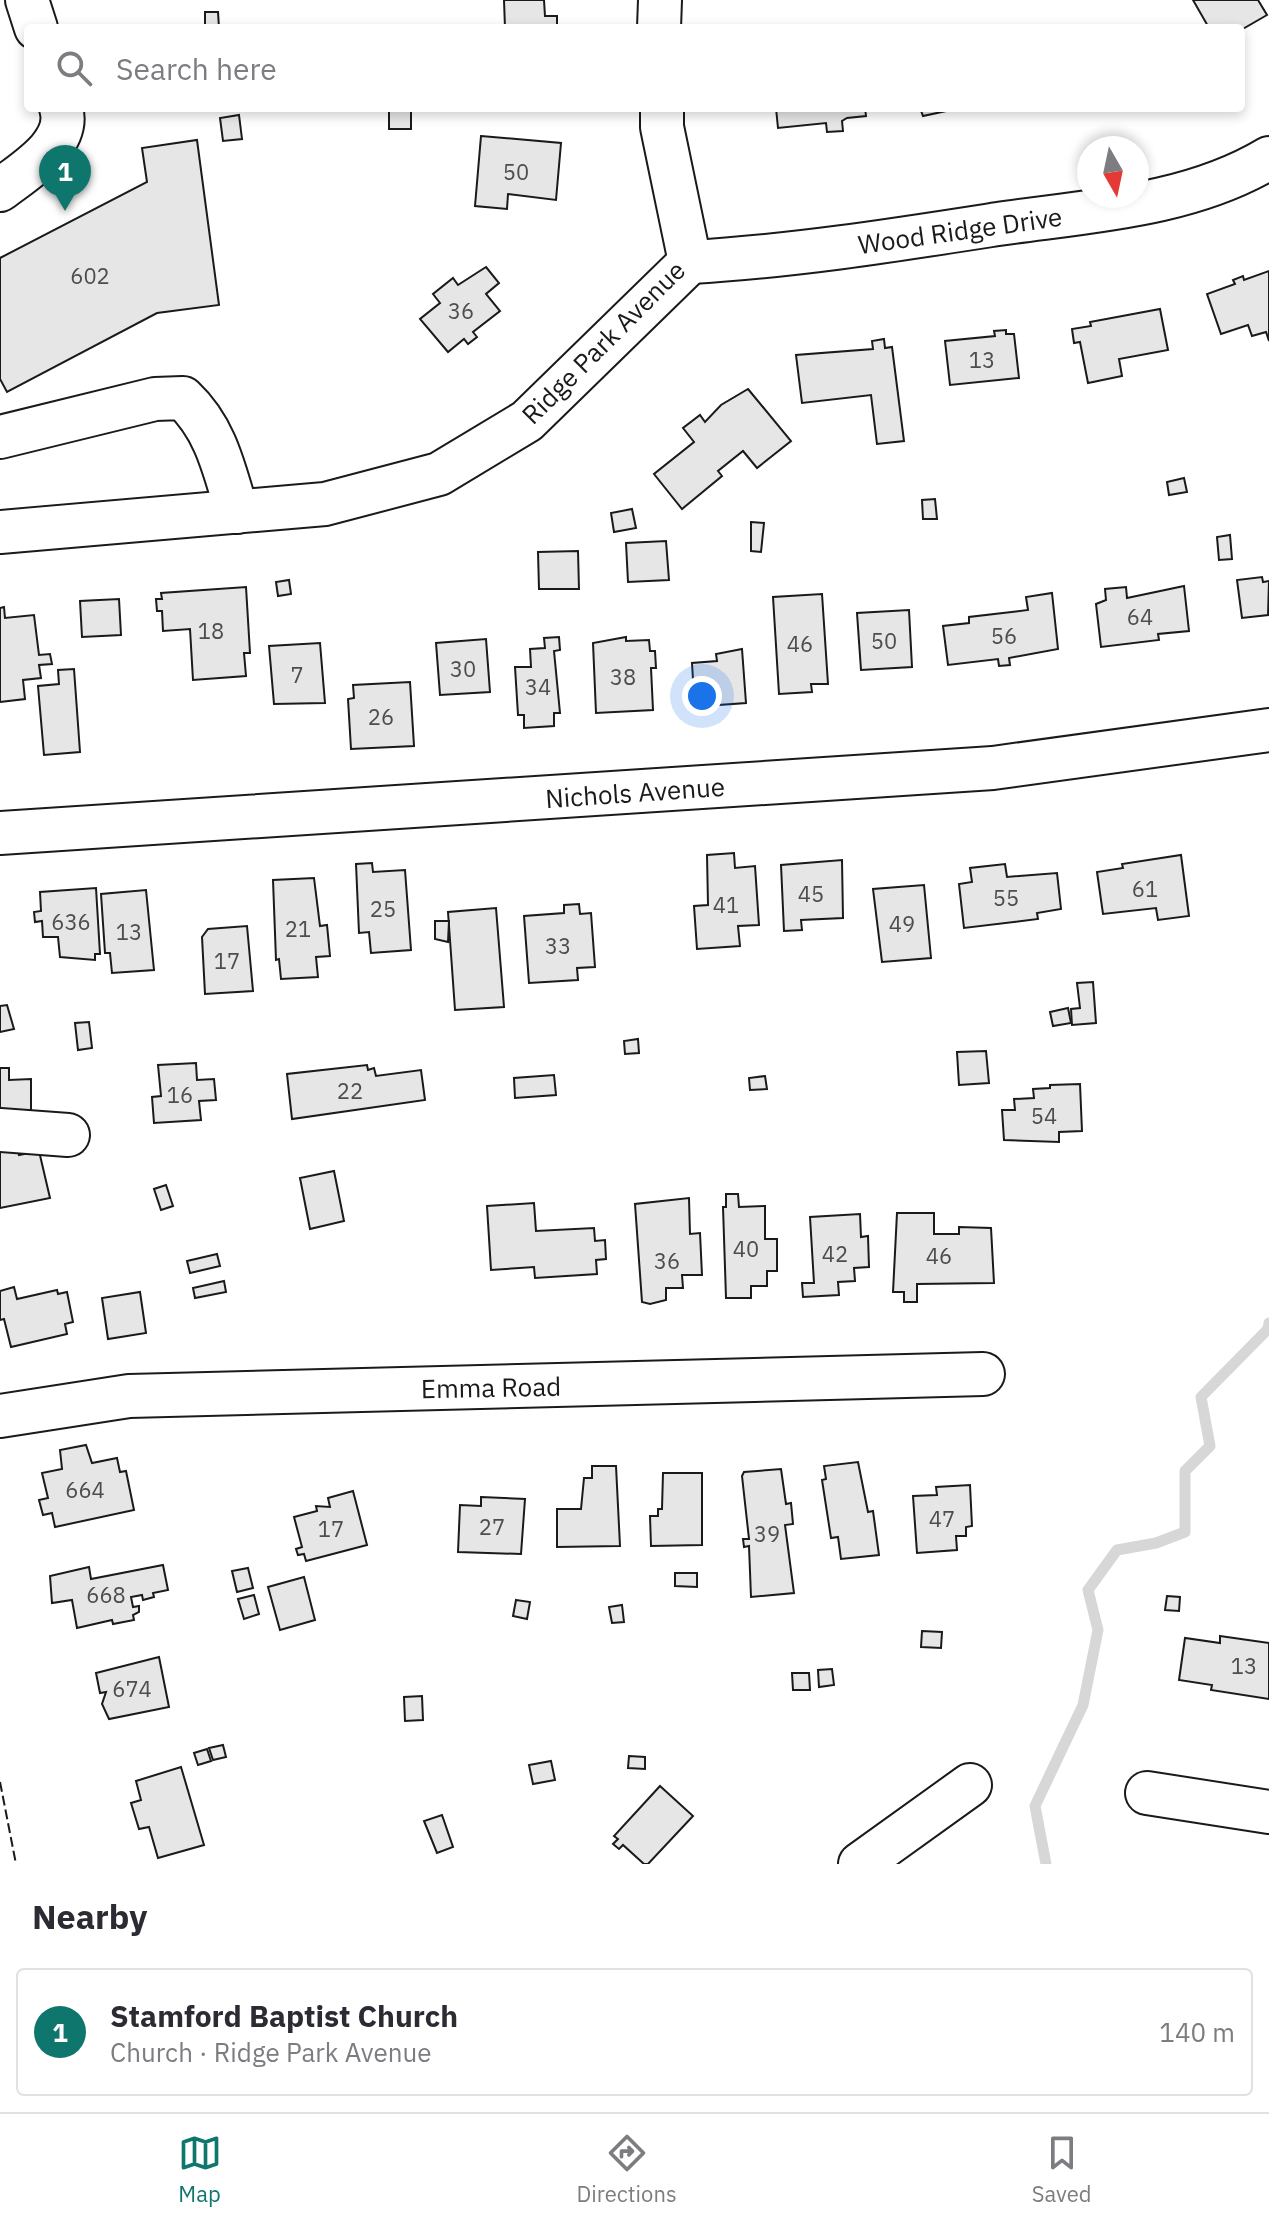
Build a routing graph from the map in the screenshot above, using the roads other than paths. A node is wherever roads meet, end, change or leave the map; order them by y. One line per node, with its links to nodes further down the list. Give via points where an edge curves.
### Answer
1 (27, 0): 3 (street)
2 (660, 0): 4 (street)
3 (35, 24)
4 (659, 24)
5 (62, 112): 8 (street, via 52,150)
6 (662, 112): 9 (street, Ridge Park Avenue)
7 (1269, 158): 9 (street, Wood Ridge Drive, via 1241,175 1154,201 778,257)
8 (0, 190)
9 (690, 262): 11 (street, Ridge Park Avenue, via 527,421 439,474 325,504)
10 (0, 437): 11 (street, via 155,399 183,398 201,415 218,446)
11 (237, 512): 12 (street, Ridge Park Avenue)
12 (0, 532)
13 (1269, 730): 14 (street, Nichols Avenue, via 993,768)
14 (0, 833)
15 (0, 1130): 16 (street)
16 (68, 1135)
17 (983, 1374): 18 (street, Emma Road, via 129,1396)
18 (0, 1416)
19 (970, 1785): 22 (street)
20 (1147, 1793): 21 (street)
21 (1269, 1812)
22 (860, 1864)

